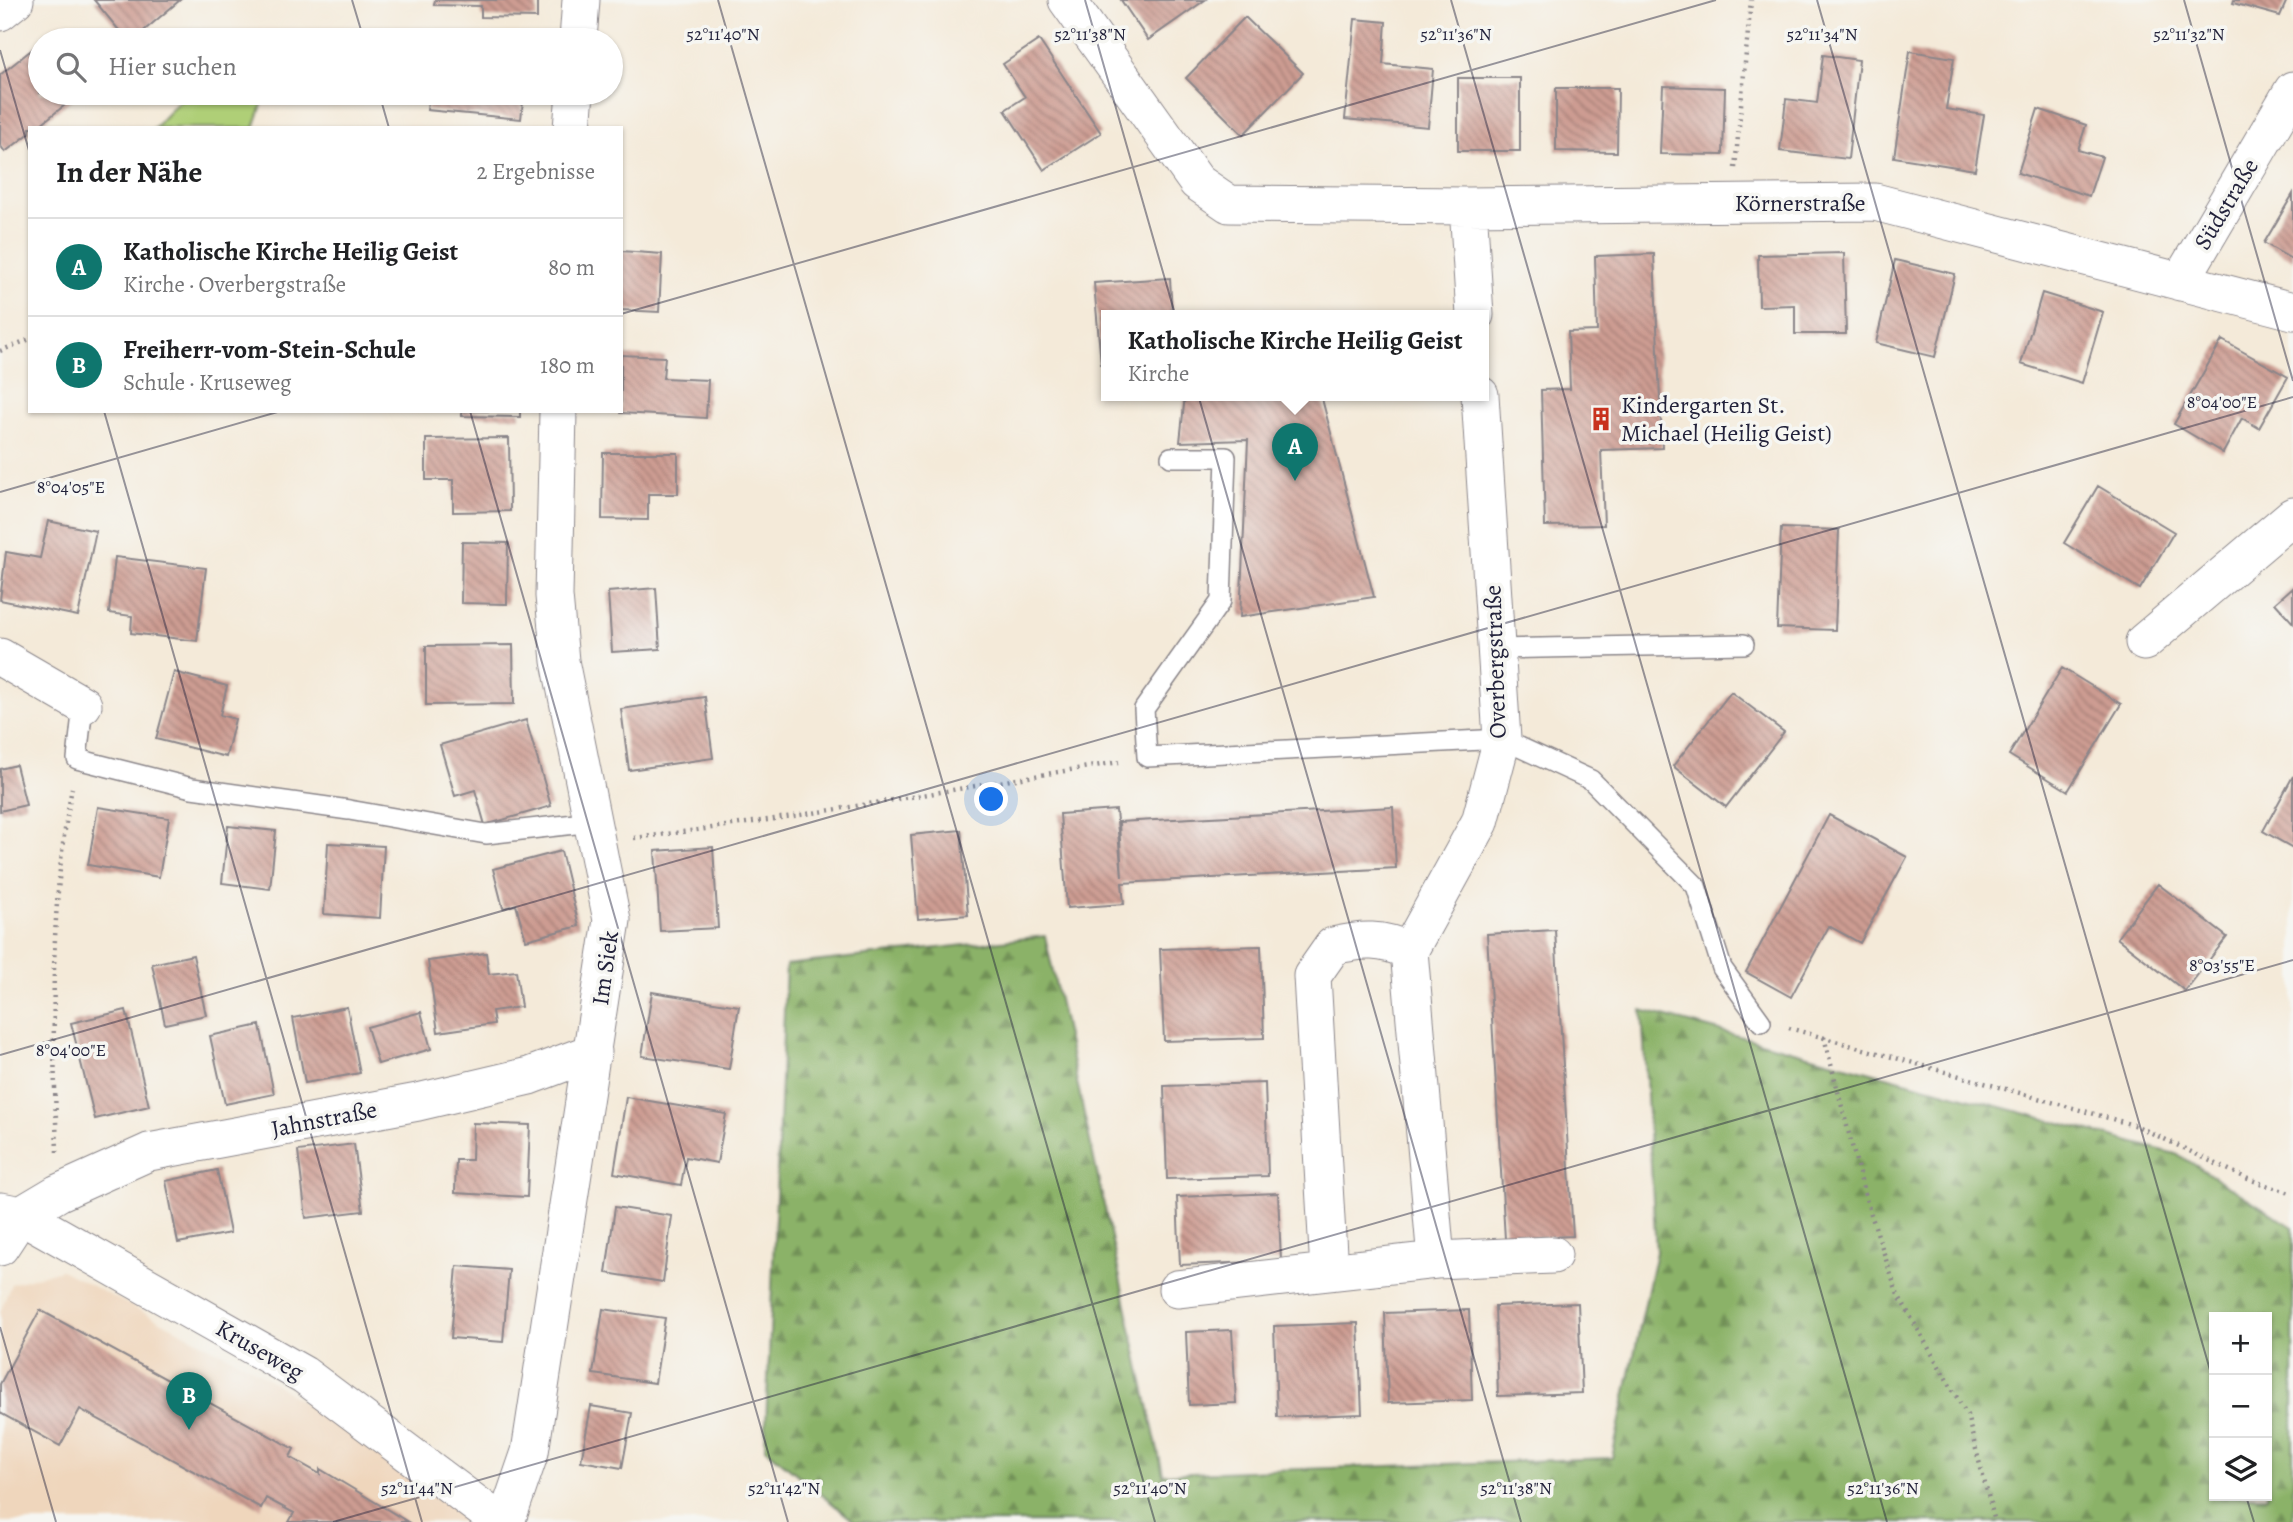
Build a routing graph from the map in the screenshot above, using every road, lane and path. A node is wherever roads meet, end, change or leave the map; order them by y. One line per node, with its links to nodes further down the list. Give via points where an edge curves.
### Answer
1 (15, 0): 5 (street)
2 (580, 0): 6 (street)
3 (1067, 0): 11 (street, Körnerstraße, via 1198,182 1229,204)
4 (1751, 0): 10 (path)
5 (0, 12)
6 (579, 28)
7 (2293, 90): 12 (street, Südstraße)
8 (574, 105): 9 (street)
9 (572, 126)
10 (1732, 204): 11 (street, Körnerstraße); 12 (street, Körnerstraße, via 1875,202)
11 (1468, 206): 13 (street)
12 (2180, 282): 14 (street, Körnerstraße)
13 (1475, 310)
14 (2293, 311)
15 (28, 340): 16 (path)
16 (0, 351)
17 (1480, 401): 23 (street, Overbergstraße)
18 (558, 413): 29 (street, Im Siek, via 554,596 560,661)
19 (1171, 457): 27 (lane, via 1226,457 1221,601 1144,709)
20 (2293, 516): 21 (street)
21 (2144, 642)
22 (1744, 644): 23 (lane)
23 (1496, 649): 26 (street, Overbergstraße)
24 (0, 657): 25 (street)
25 (83, 705): 28 (lane)
26 (1502, 738): 27 (lane); 30 (street, Overbergstraße, via 1480,822); 31 (lane, via 1591,780 1696,886 1721,968)
27 (1147, 757): 29 (path, via 762,823)
28 (77, 759): 29 (lane, via 192,788 486,834); 34 (path, via 60,853 51,973)
29 (596, 832): 33 (street, Im Siek, via 612,920)
30 (1409, 951): 39 (street); 40 (street, via 1365,939 1333,946 1312,976)
31 (1761, 1022): 32 (path)
32 (1824, 1036): 35 (path, via 2137,1126 2248,1180); 44 (path, via 1897,1293 1967,1415)
33 (593, 1052): 34 (street, Jahnstraße, via 529,1076 418,1102 149,1152); 43 (street, Im Siek, via 530,1452)
34 (58, 1193): 36 (street, Jahnstraße)
35 (2293, 1194)
36 (10, 1213): 37 (street); 42 (street, Kruseweg, via 304,1375)
37 (0, 1247)
38 (1553, 1255): 39 (street)
39 (1436, 1260): 40 (street)
40 (1329, 1271): 41 (street)
41 (1177, 1289)
42 (500, 1522)
43 (506, 1522)
44 (1995, 1522)

